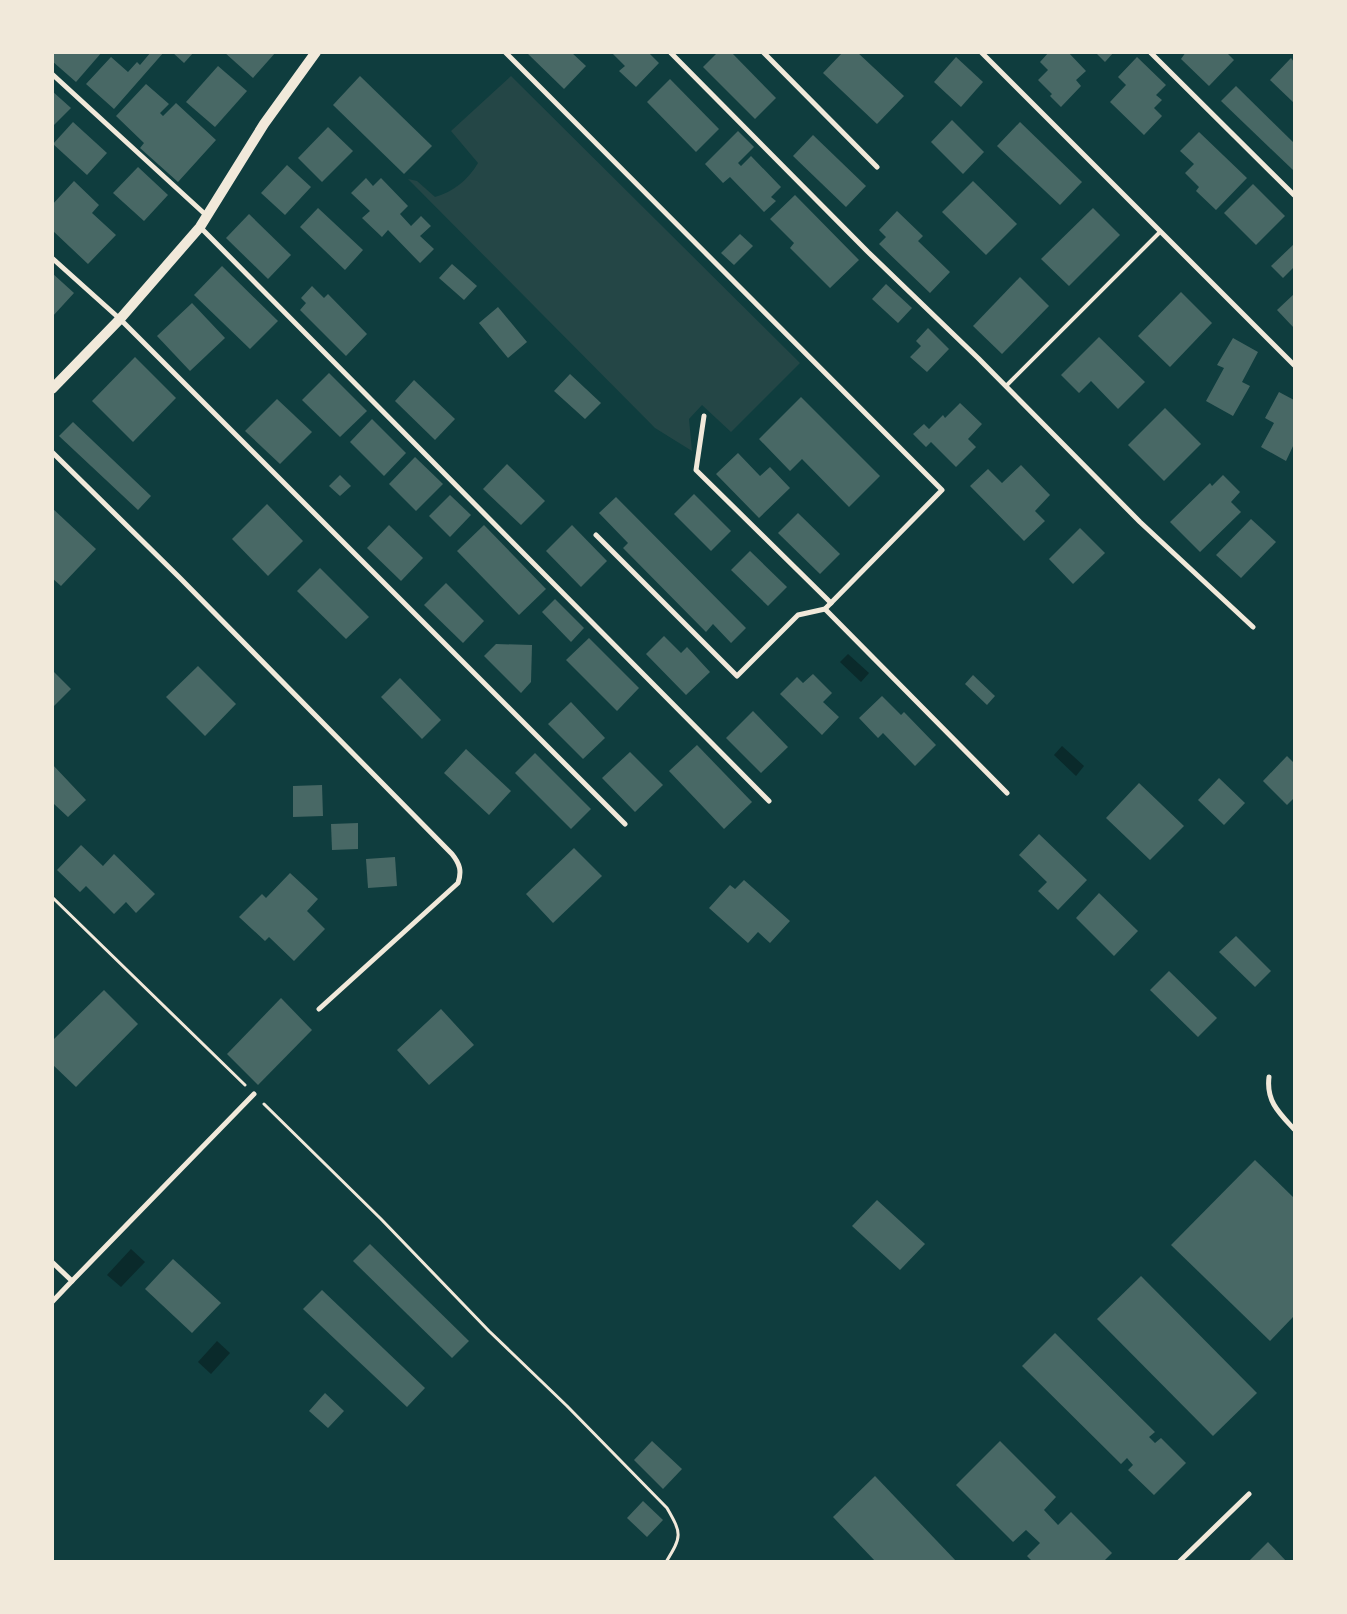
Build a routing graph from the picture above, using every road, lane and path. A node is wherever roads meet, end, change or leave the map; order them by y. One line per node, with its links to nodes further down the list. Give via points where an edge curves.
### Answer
1 (316, 52): 10 (main road, via 264,124)
2 (505, 52): 21 (street, via 942,490)
3 (670, 52): 16 (street)
4 (764, 52): 8 (street)
5 (981, 52): 12 (street)
6 (1150, 52): 9 (street)
7 (52, 74): 10 (street)
8 (877, 167)
9 (1294, 195)
10 (207, 217): 11 (main road)
11 (200, 227): 14 (main road); 25 (street)
12 (1160, 232): 15 (street); 16 (lane)
13 (52, 258): 14 (street)
14 (120, 319): 17 (main road); 26 (street)
15 (1294, 365)
16 (1006, 386): 23 (street, via 1165,546)
17 (52, 389)
18 (704, 416): 21 (street, via 696,470)
19 (52, 452): 28 (street, via 432,832 460,867 462,872 458,883)
20 (596, 535): 22 (street, via 737,676 798,615)
21 (831, 603): 22 (street)
22 (825, 609): 24 (street)
23 (1252, 628)
24 (1008, 793)
25 (769, 801)
26 (625, 824)
27 (52, 897): 30 (path)
28 (319, 1009)
29 (1269, 1077): 31 (street, via 1268,1092 1272,1103)
30 (254, 1094): 33 (street); 36 (path, via 666,1508 678,1528 678,1543)
31 (1294, 1129)
32 (52, 1262): 33 (street)
33 (72, 1282): 34 (street)
34 (52, 1302)
35 (1249, 1494): 37 (street)
36 (666, 1562)
37 (1179, 1562)

